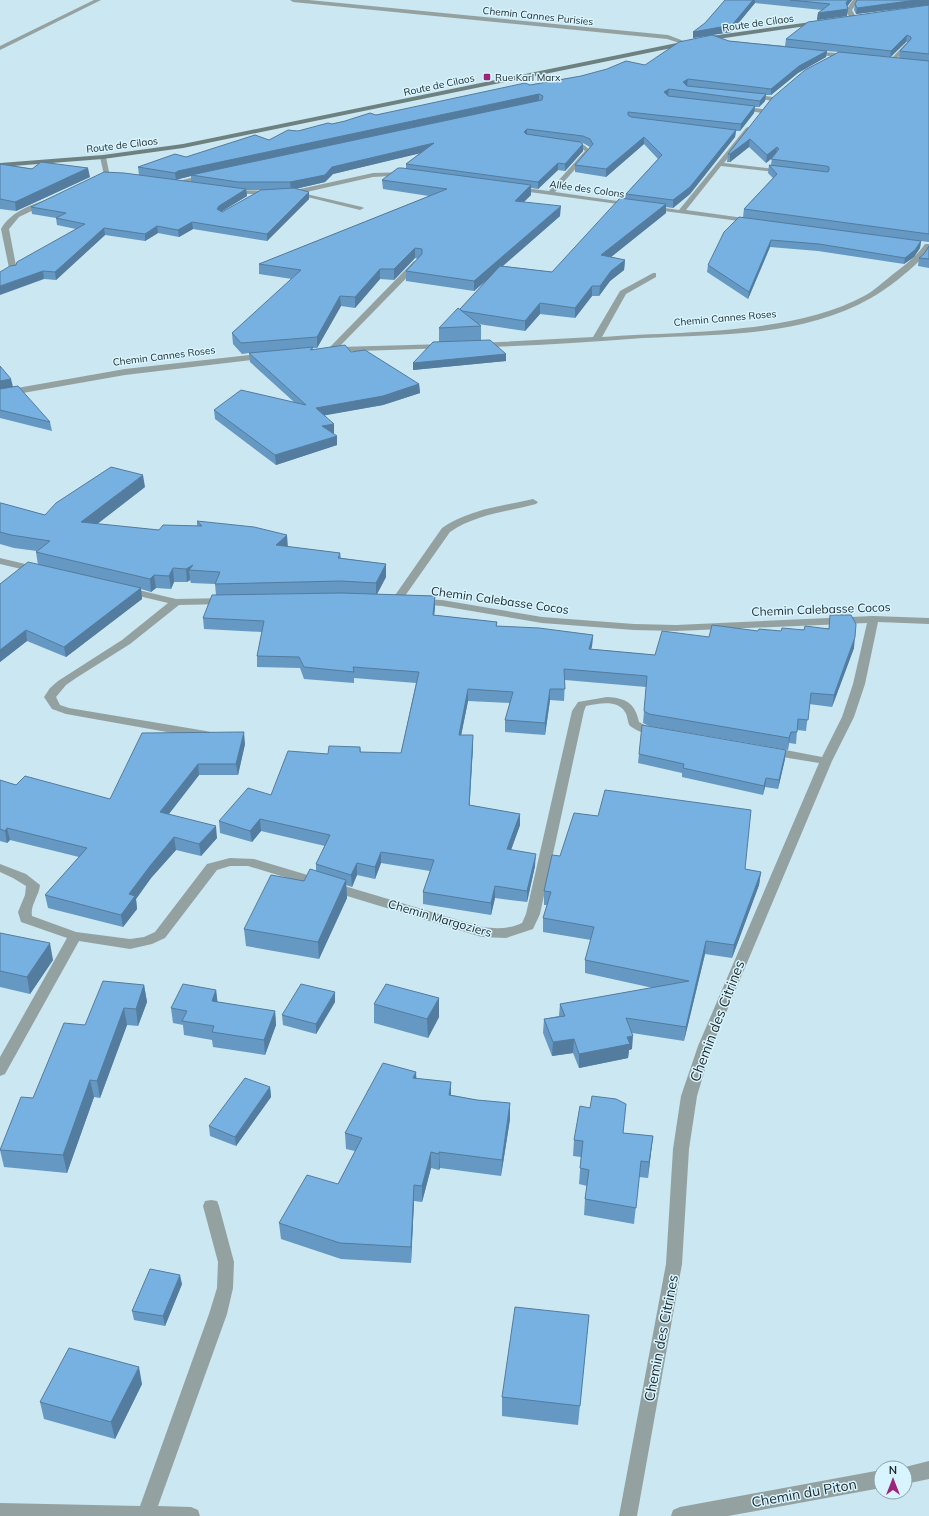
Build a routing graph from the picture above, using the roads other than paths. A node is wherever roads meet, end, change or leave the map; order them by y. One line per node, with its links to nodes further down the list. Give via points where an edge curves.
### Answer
1 (98, 0): 14 (street)
2 (293, 0): 5 (street, Chemin Cannes Purisies)
3 (361, 0): 5 (street)
4 (856, 0): 7 (street, via 849,10)
5 (348, 6): 11 (street, Chemin Cannes Purisies, via 668,37)
6 (861, 18): 7 (main road)
7 (854, 19): 8 (main road)
8 (846, 20)
9 (823, 23): 10 (main road, Route de Cilaos)
10 (711, 38): 11 (main road, Route de Cilaos); 12 (street)
11 (686, 43): 30 (main road, Route de Cilaos, via 219,139)
12 (723, 43)
13 (906, 45): 20 (street)
14 (0, 48)
15 (807, 52): 16 (street)
16 (838, 55): 17 (street); 18 (street)
17 (853, 57)
18 (829, 60)
19 (884, 60): 20 (street)
20 (892, 61): 21 (street)
21 (899, 62)
22 (742, 95): 24 (street, via 775,96)
23 (731, 107): 24 (street)
24 (762, 111): 25 (street)
25 (757, 117)
26 (752, 123): 28 (street)
27 (735, 134): 28 (street)
28 (742, 135): 32 (street)
29 (559, 143): 44 (street, via 582,146 588,151)
30 (102, 158): 31 (main road, Route de Cilaos); 34 (street)
31 (0, 164)
32 (720, 164): 33 (street); 48 (street)
33 (795, 173)
34 (106, 174): 37 (street); 38 (street)
35 (216, 174): 39 (street, via 167,183)
36 (418, 176): 43 (street, via 373,174)
37 (99, 177)
38 (128, 177)
39 (193, 187)
40 (511, 189): 44 (street, Allée des Colons)
41 (223, 191): 42 (street)
42 (259, 194): 43 (street); 46 (street)
43 (291, 194): 47 (street, via 316,197)
44 (550, 194): 48 (street, Allée des Colons)
45 (50, 200): 52 (street, via 8,223 5,229)
46 (247, 201)
47 (360, 208)
48 (681, 212): 49 (street, Allée des Colons)
49 (758, 222)
50 (926, 245): 54 (street, Chemin Cannes Roses, via 918,260 867,297 848,307 822,315 786,324 748,329)
51 (418, 262): 56 (street, via 328,350)
52 (13, 271)
53 (653, 275): 54 (street, via 623,293)
54 (596, 339): 55 (street, Chemin Cannes Roses)
55 (473, 345)
56 (451, 346)
57 (278, 355): 58 (street, Chemin Cannes Roses, via 125,372)
58 (0, 394)
59 (533, 502): 65 (street, Chemin Calebasse Cocos, via 457,521 446,530 392,601 442,603 542,620 634,627 676,628)
60 (0, 561): 61 (street)
61 (46, 572)
62 (115, 588): 64 (street)
63 (240, 600): 64 (street)
64 (176, 602): 68 (street, via 127,642 62,683 50,698 56,708 66,711)
65 (873, 619): 66 (street, Chemin Calebasse Cocos); 70 (street, Chemin des Citrines, via 859,684 848,717)
66 (929, 621)
67 (667, 733): 72 (street, Chemin Margoziers, via 637,727 629,708 619,703 593,700 582,704 578,711 533,914 528,926 512,933 482,932 248,862 234,861 212,867 160,935 147,941 130,944)
68 (207, 736)
69 (758, 749): 70 (street)
70 (826, 761): 81 (street, Chemin des Citrines, via 705,1046 689,1096 681,1149 674,1264)
71 (0, 868): 72 (street, Chemin Margoziers, via 26,878 33,885 32,894 24,909 26,919)
72 (76, 936): 73 (street)
73 (0, 1070)
74 (211, 1206): 79 (street, via 226,1262 225,1288)
75 (929, 1470): 76 (street)
76 (913, 1473)
77 (873, 1480): 82 (street, Chemin du Piton)
78 (0, 1512): 79 (street)
79 (146, 1515): 80 (street)
80 (191, 1516)
81 (628, 1516)
82 (680, 1516)

